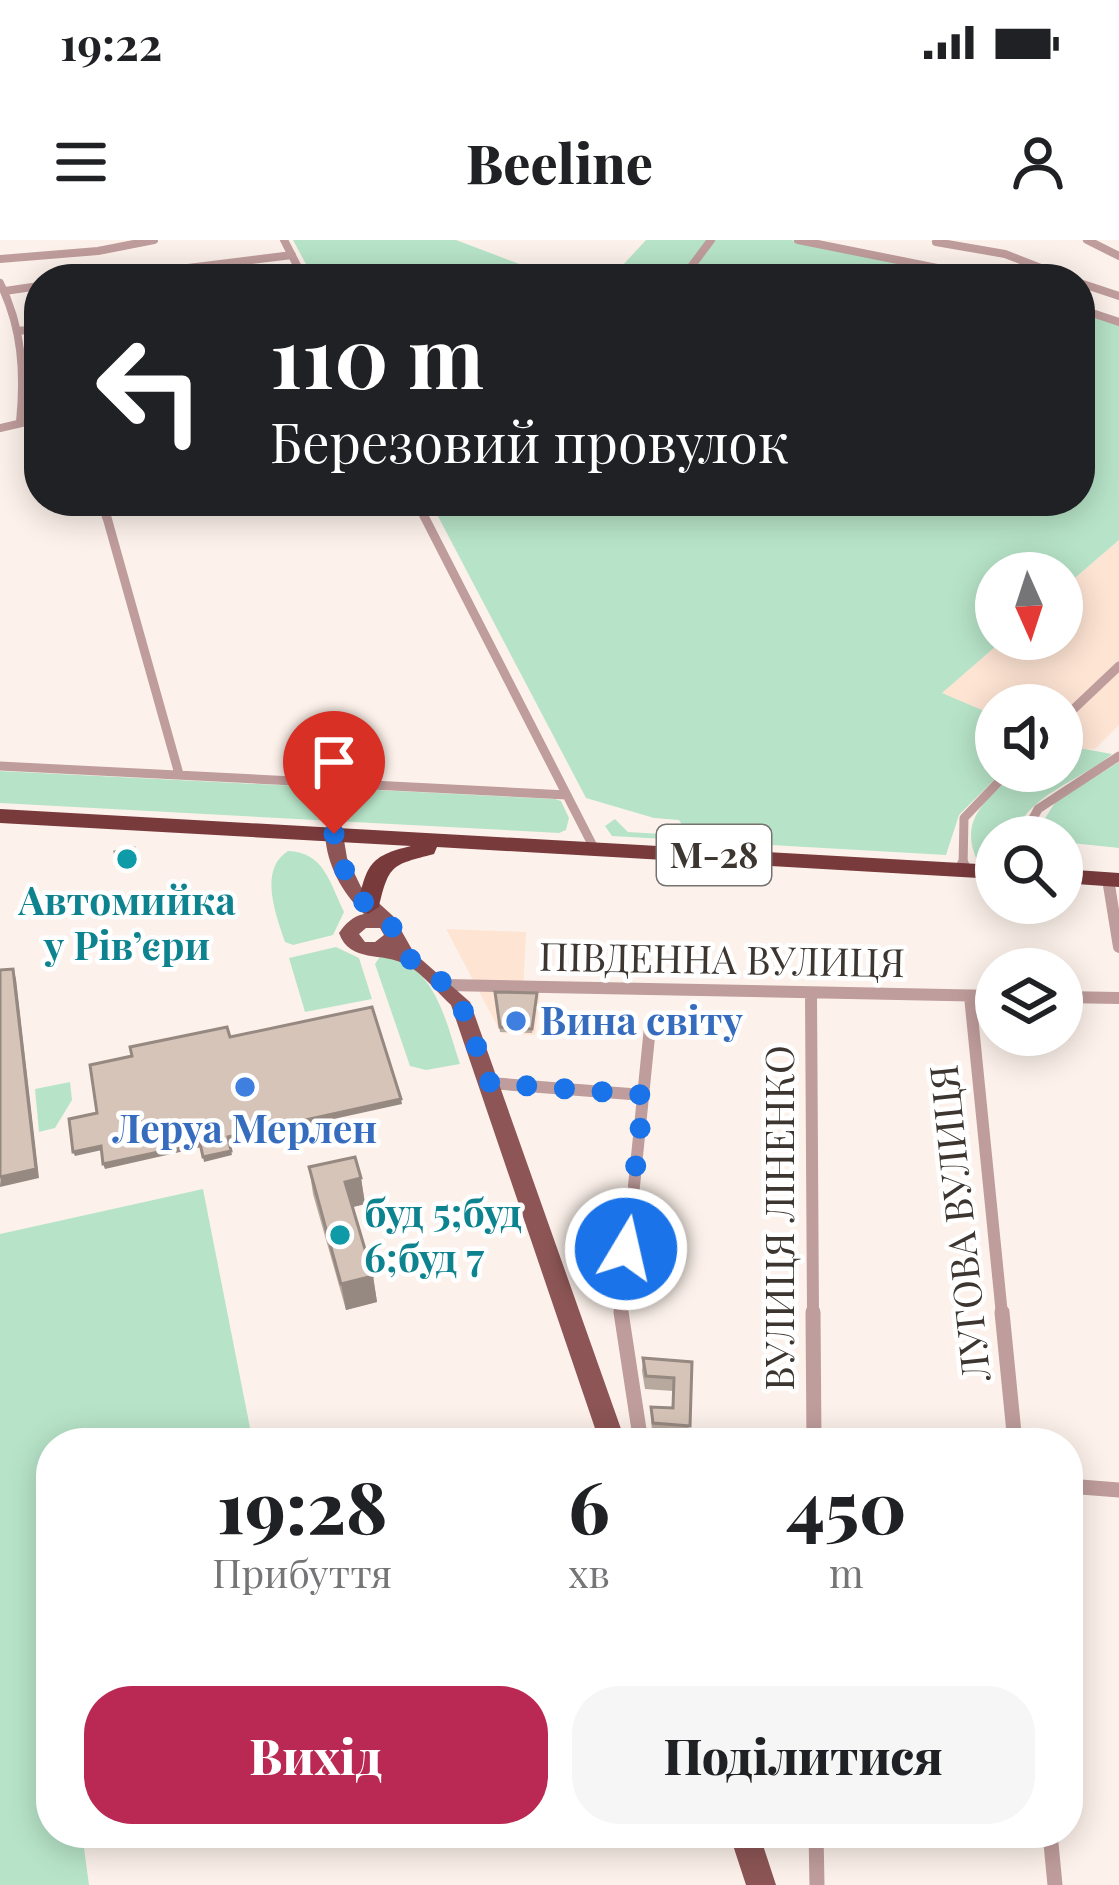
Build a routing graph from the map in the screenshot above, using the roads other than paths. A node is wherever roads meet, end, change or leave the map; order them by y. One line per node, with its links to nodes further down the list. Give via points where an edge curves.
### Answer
1 (154, 240): 10 (street)
2 (284, 240): 8 (street)
3 (798, 240): 13 (street)
4 (1000, 240): 7 (street)
5 (1087, 240): 9 (street)
6 (936, 242): 7 (street)
7 (1005, 254): 14 (street)
8 (292, 255): 11 (street); 12 (street)
9 (1119, 256)
10 (0, 260)
11 (220, 264)
12 (296, 264)
13 (917, 264)
14 (1031, 264)
15 (3, 287): 17 (street)
16 (24, 331): 17 (street)
17 (17, 332): 18 (street)
18 (24, 369)
19 (24, 393): 21 (street)
20 (24, 421): 21 (street)
21 (20, 422): 22 (street)
22 (0, 428)
23 (106, 516): 29 (street)
24 (425, 516): 31 (street)
25 (1119, 665): 26 (street)
26 (1083, 700)
27 (1119, 756): 33 (street)
28 (0, 766): 29 (street)
29 (178, 774): 31 (street)
30 (989, 792): 37 (street, via 964,818)
31 (567, 795): 36 (street)
32 (0, 816): 34 (highway, М-28)
33 (1038, 816)
34 (334, 834): 35 (highway, М-28); 41 (main road, via 338,857)
35 (465, 843): 36 (highway, М-28); 41 (highway, via 385,862 372,879)
36 (596, 850): 37 (highway, М-28)
37 (963, 870): 38 (highway, М-28)
38 (975, 871)
39 (1083, 878): 40 (highway)
40 (1114, 880): 43 (street)
41 (381, 922): 42 (main road); 42 (main road, via 357,908); 42 (main road, via 374,949 353,944); 44 (main road)
42 (353, 926)
43 (1119, 947)
44 (446, 985): 45 (street, ПІВДЕННА ВУЛИЦЯ); 51 (main road)
45 (811, 993): 46 (street, ПІВДЕННА ВУЛИЦЯ); 55 (street, ВУЛИЦЯ ЛІНЕНКО)
46 (970, 996): 47 (street, ПІВДЕННА ВУЛИЦЯ); 56 (street, ЛУГОВА ВУЛИЦЯ)
47 (975, 996)
48 (1083, 997): 49 (street)
49 (1119, 998)
50 (650, 1027): 52 (street)
51 (490, 1083): 52 (street); 53 (main road)
52 (644, 1095): 54 (street, via 620,1306)
53 (608, 1428)
54 (639, 1428)
55 (814, 1428)
56 (1013, 1428)
57 (1083, 1487): 58 (street)
58 (1119, 1490)
59 (749, 1848): 62 (main road)
60 (816, 1848): 63 (street)
61 (1051, 1848): 64 (street)
62 (761, 1885)
63 (817, 1885)
64 (1055, 1885)

